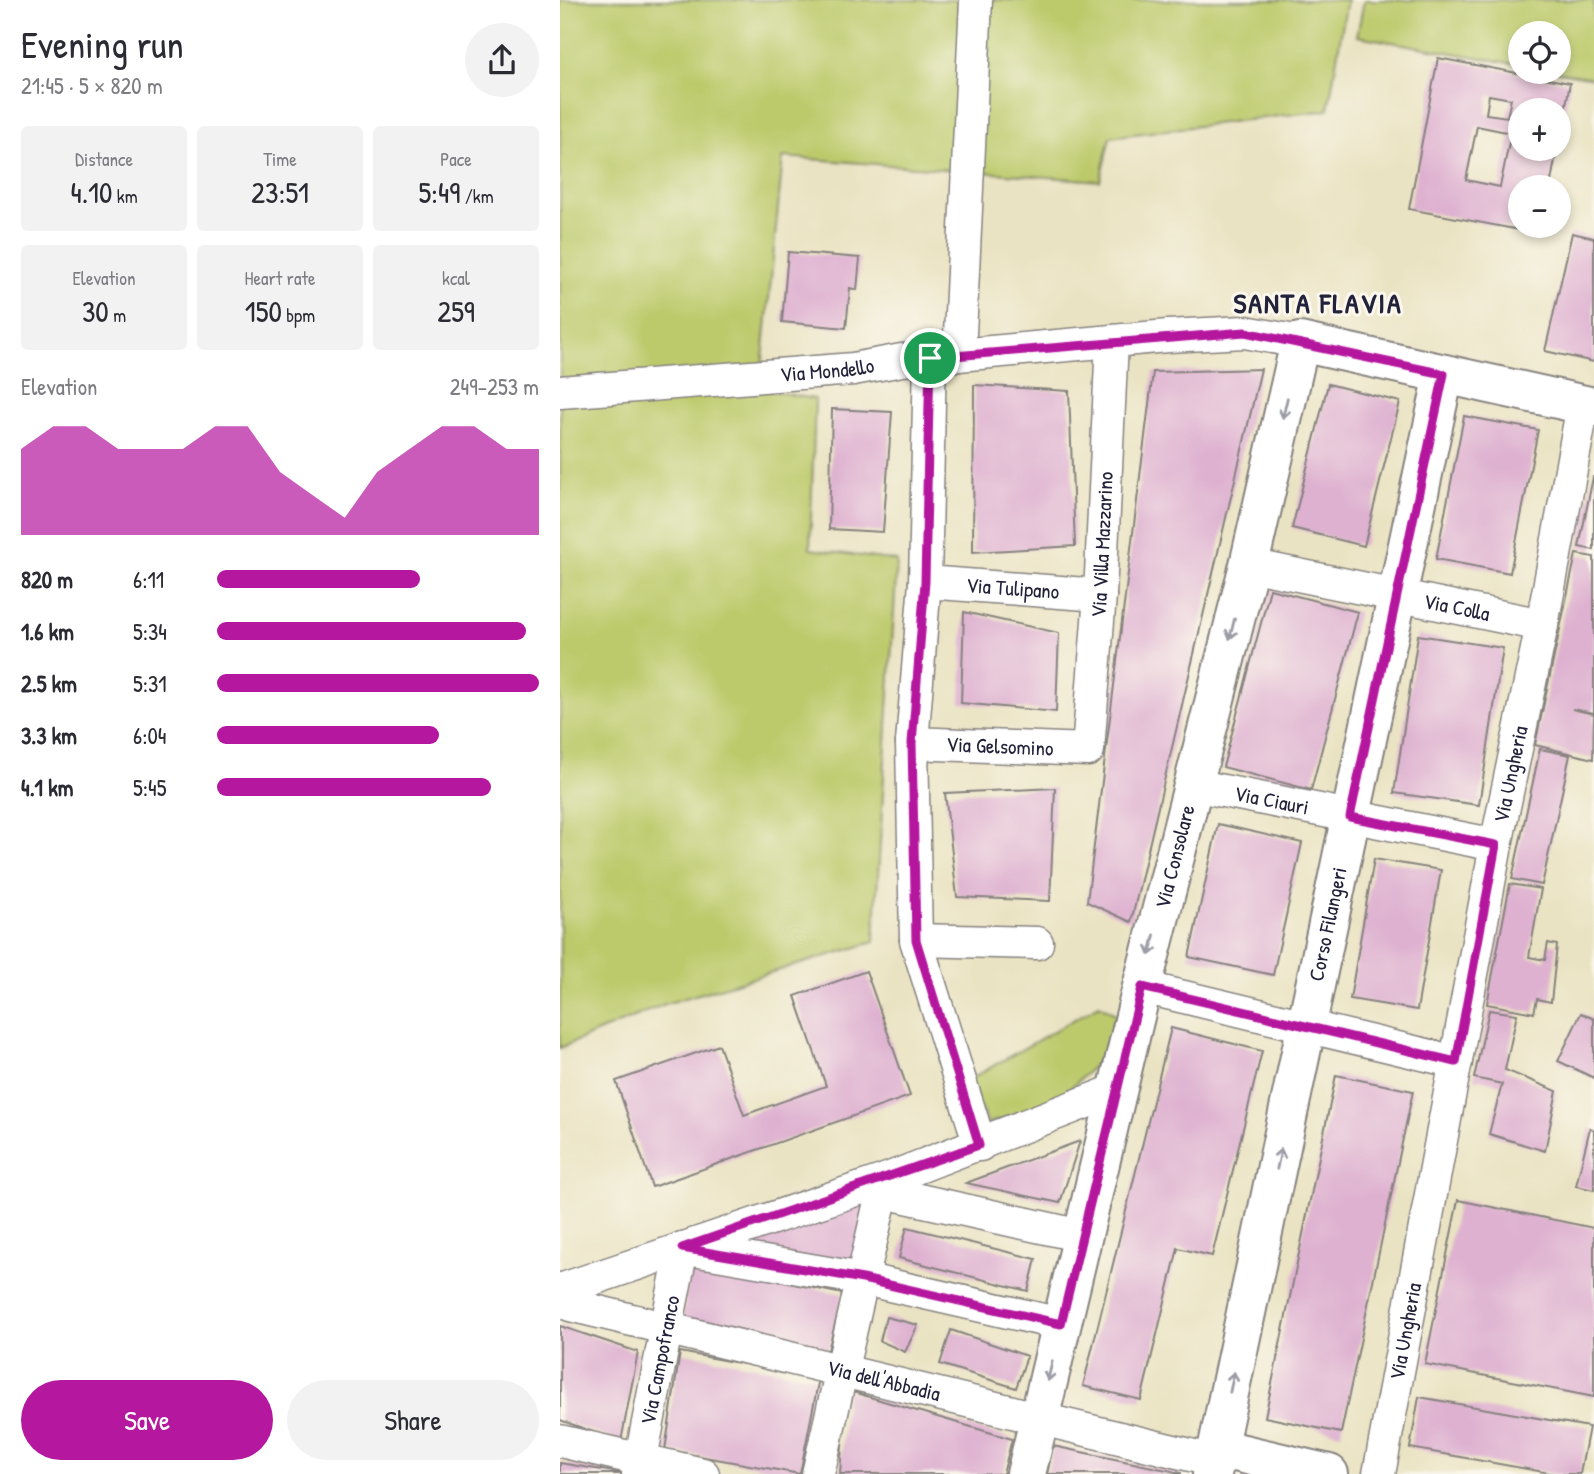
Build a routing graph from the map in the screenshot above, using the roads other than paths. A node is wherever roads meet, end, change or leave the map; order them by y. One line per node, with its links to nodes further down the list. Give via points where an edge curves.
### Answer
1 (976, 0): 4 (street)
2 (1112, 341): 3 (street, Via Mondello, via 1245,332); 4 (street, Via Mondello); 10 (street, Via Villa Mazzarino)
3 (1300, 342): 5 (street); 8 (street, Via Consolare, one-way to 8)
4 (944, 356): 6 (street, Via Mondello, via 853,369); 9 (street)
5 (1444, 374): 7 (street); 11 (street, Corso Filangeri)
6 (560, 392)
7 (1588, 406): 12 (street, Via Ungheria)
8 (1249, 565): 11 (street, Via Colla); 15 (street, Via Consolare, one-way to 15)
9 (925, 582): 10 (street, Via Tulipano); 13 (street)
10 (1100, 595): 14 (street, Via Villa Mazzarino)
11 (1398, 595): 12 (street, Via Colla); 16 (street, Corso Filangeri)
12 (1542, 625): 17 (street, Via Ungheria)
13 (912, 743): 14 (street, Via Gelsomino); 18 (street)
14 (1088, 750)
15 (1193, 785): 16 (street, Via Ciauri); 20 (street, Via Consolare, one-way to 20)
16 (1350, 817): 17 (street, Via Ciauri); 21 (street, Corso Filangeri)
17 (1496, 845): 22 (street, Via Ungheria)
18 (916, 940): 19 (street); 24 (street)
19 (1037, 943)
20 (1142, 987): 21 (street); 23 (street, Via Consolare)
21 (1307, 1026): 22 (street); 35 (street, Corso Filangeri, one-way to 21)
22 (1456, 1062): 41 (street, Via Ungheria)
23 (1117, 1090): 24 (street); 26 (street, Via Consolare)
24 (979, 1145): 25 (street)
25 (884, 1186): 26 (street); 27 (street); 28 (street)
26 (1082, 1236): 30 (street, Via Consolare)
27 (682, 1248): 28 (street); 29 (street); 31 (street, Via Campofranco)
28 (863, 1279): 30 (street); 32 (street)
29 (561, 1289): 31 (street, Via dell'Abbadia, via 570,1304)
30 (1061, 1324): 33 (street, Via Consolare, one-way to 33)
31 (667, 1328): 32 (street, Via dell'Abbadia); 36 (street, Via Campofranco)
32 (842, 1368): 33 (street, Via dell'Abbadia); 38 (street)
33 (1039, 1418): 35 (street, Via dell'Abbadia); 39 (street, Via Consolare)
34 (560, 1441): 36 (street)
35 (1215, 1461): 40 (street)
36 (639, 1467): 37 (street)
37 (703, 1474)
38 (818, 1474)
39 (1026, 1474)
40 (1329, 1474)
41 (1379, 1474)

